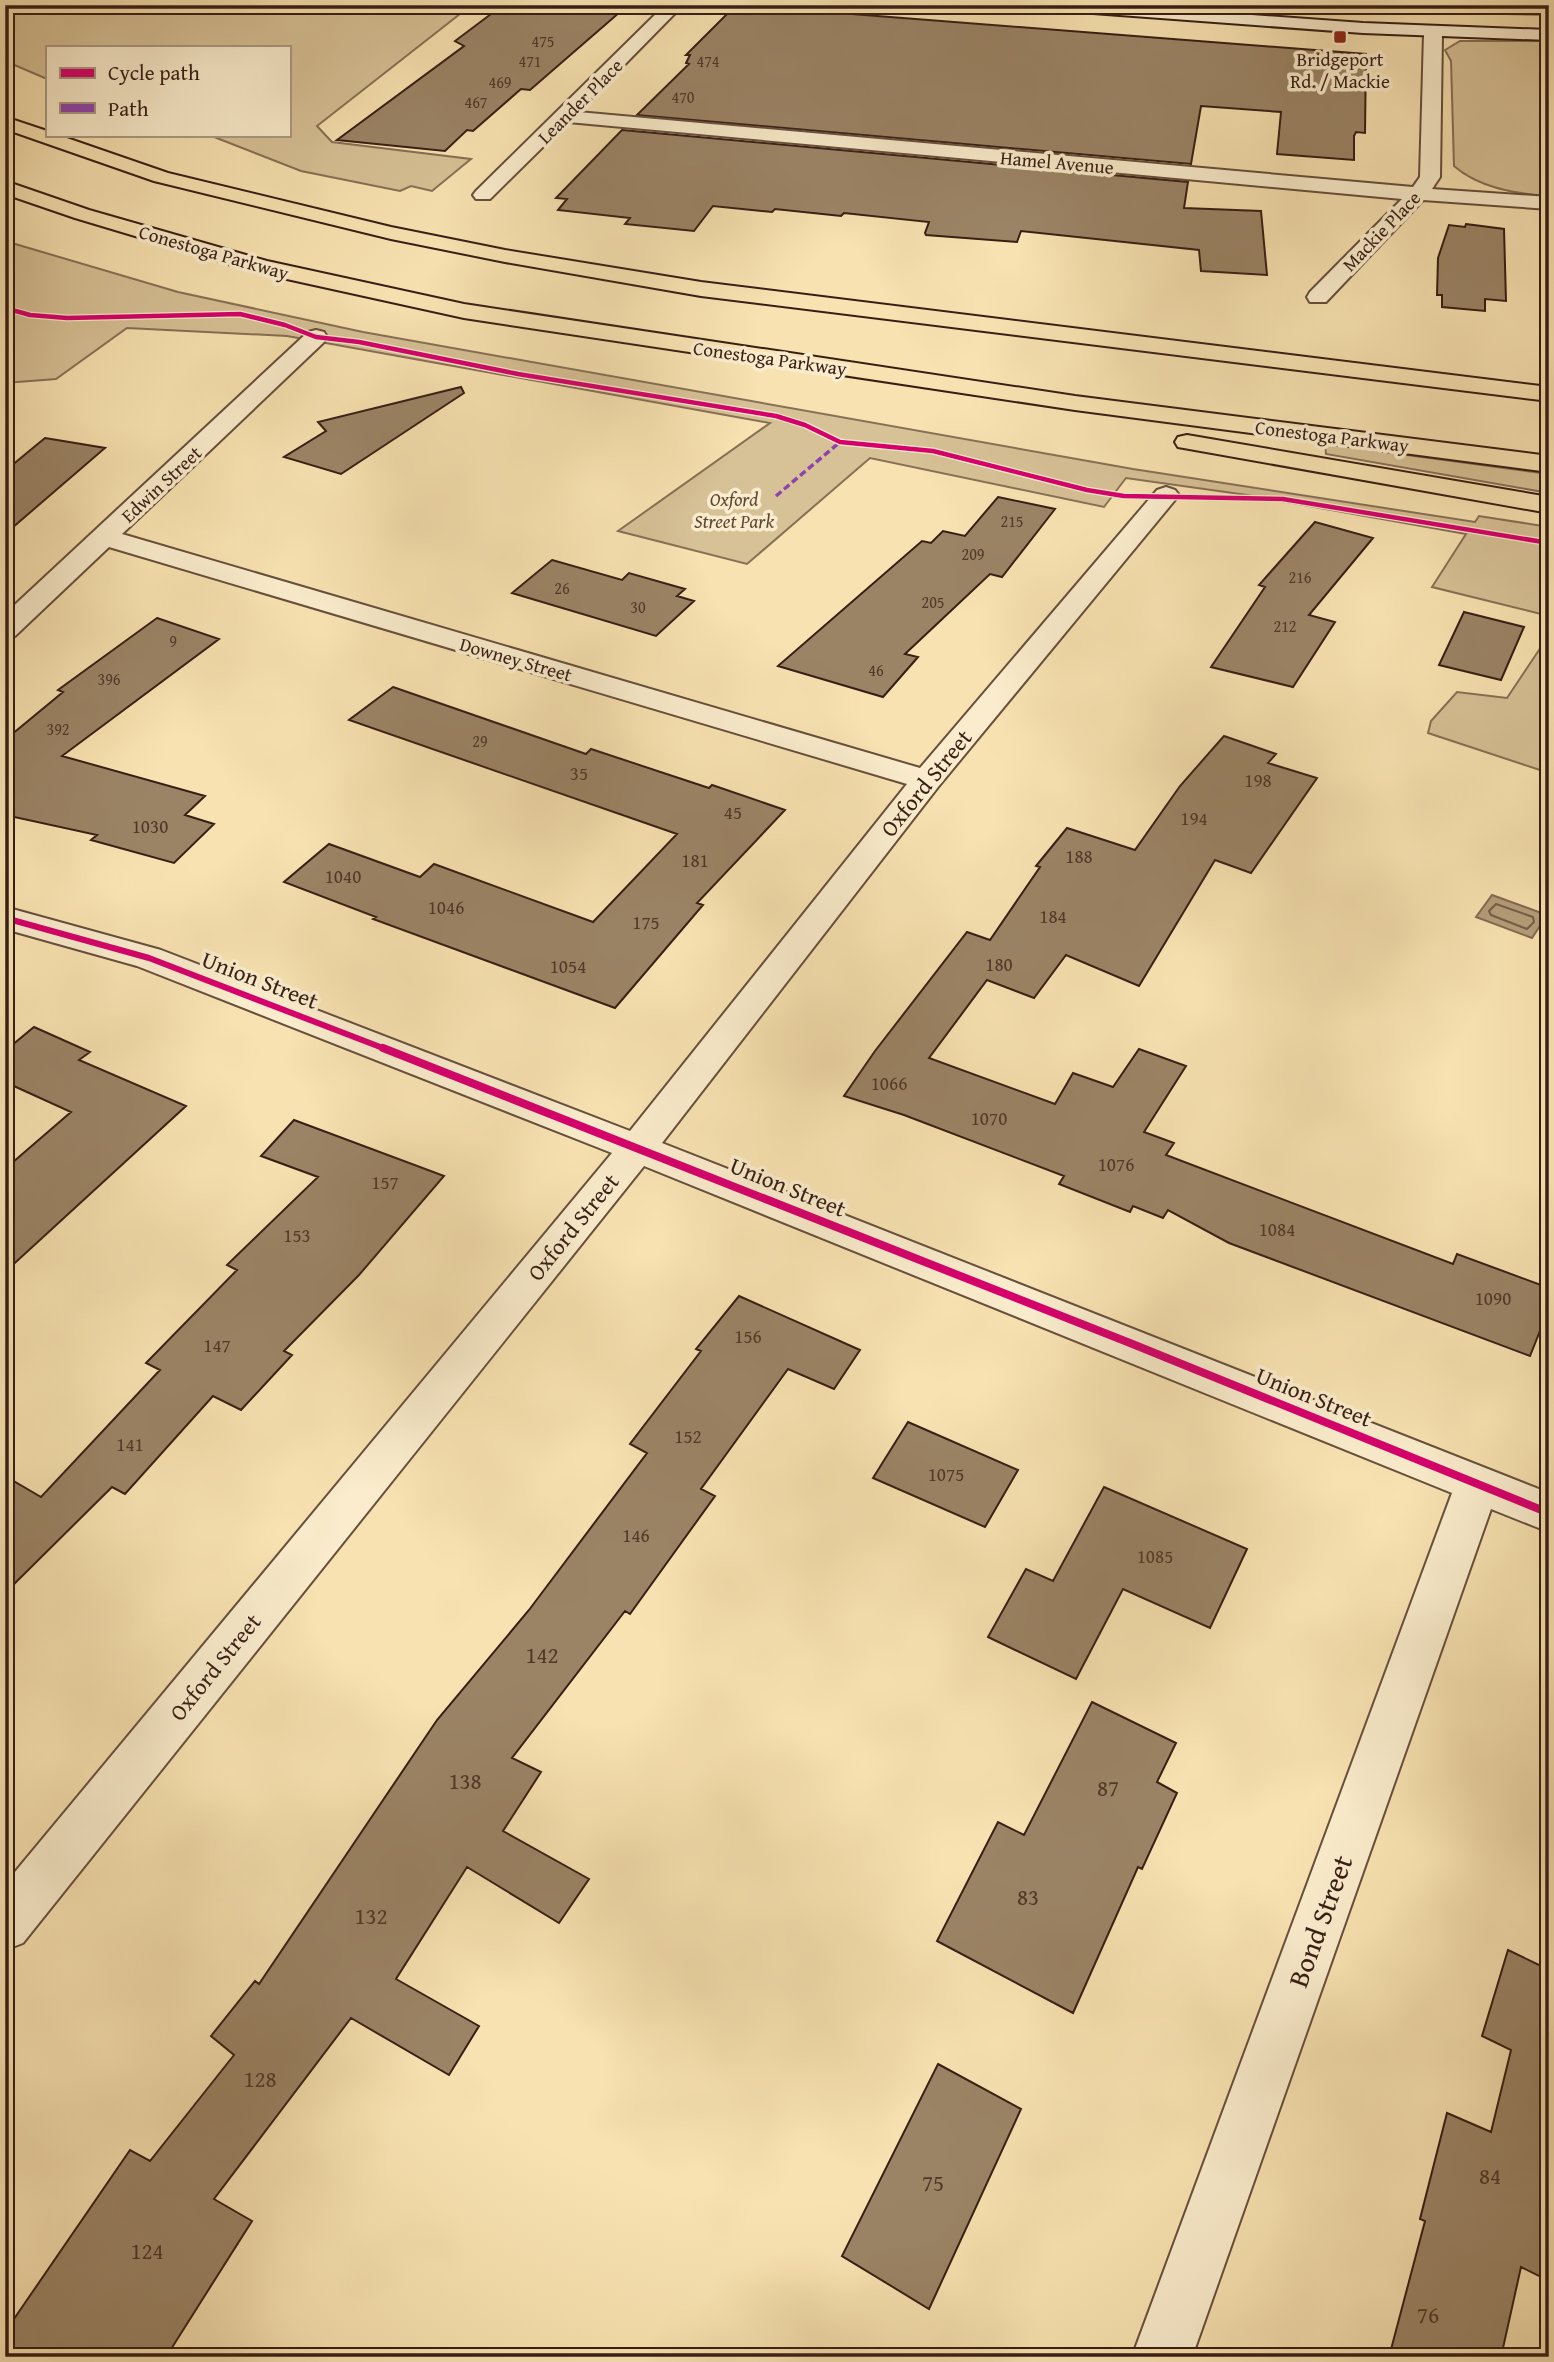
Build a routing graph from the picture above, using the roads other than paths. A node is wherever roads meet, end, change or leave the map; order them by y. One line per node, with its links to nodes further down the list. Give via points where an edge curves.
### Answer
1 (675, 5): 5 (street, Leander Place)
2 (1052, 5): 3 (street)
3 (1433, 34): 4 (street); 8 (street, Mackie Place, via 1430,177)
4 (1549, 35)
5 (565, 116): 8 (street, Hamel Avenue); 9 (street, Leander Place)
6 (5, 123): 16 (highway, via 161,177 505,256 701,289)
7 (5, 187): 12 (highway, Conestoga Parkway)
8 (1418, 194): 11 (street, Hamel Avenue); 13 (street, Mackie Place)
9 (483, 195)
10 (5, 198): 12 (highway)
11 (1549, 203)
12 (82, 214): 15 (highway, Conestoga Parkway, via 263,267 437,306)
13 (1318, 297)
14 (316, 337): 20 (street, Edwin Street)
15 (714, 350): 17 (highway, Conestoga Parkway, via 1075,403); 19 (highway, via 852,382)
16 (1549, 394)
17 (1549, 464)
18 (1166, 495): 22 (street, Oxford Street)
19 (1549, 505)
20 (105, 537): 21 (street, Edwin Street); 22 (street, Downey Street)
21 (5, 630)
22 (927, 780): 24 (street, Oxford Street)
23 (5, 918): 24 (street, Union Street, via 149,958)
24 (637, 1148): 25 (street, Union Street); 27 (street, Oxford Street)
25 (1477, 1485): 26 (street, Union Street); 28 (street, Bond Street)
26 (1549, 1513)
27 (5, 1925)
28 (1162, 2357)

